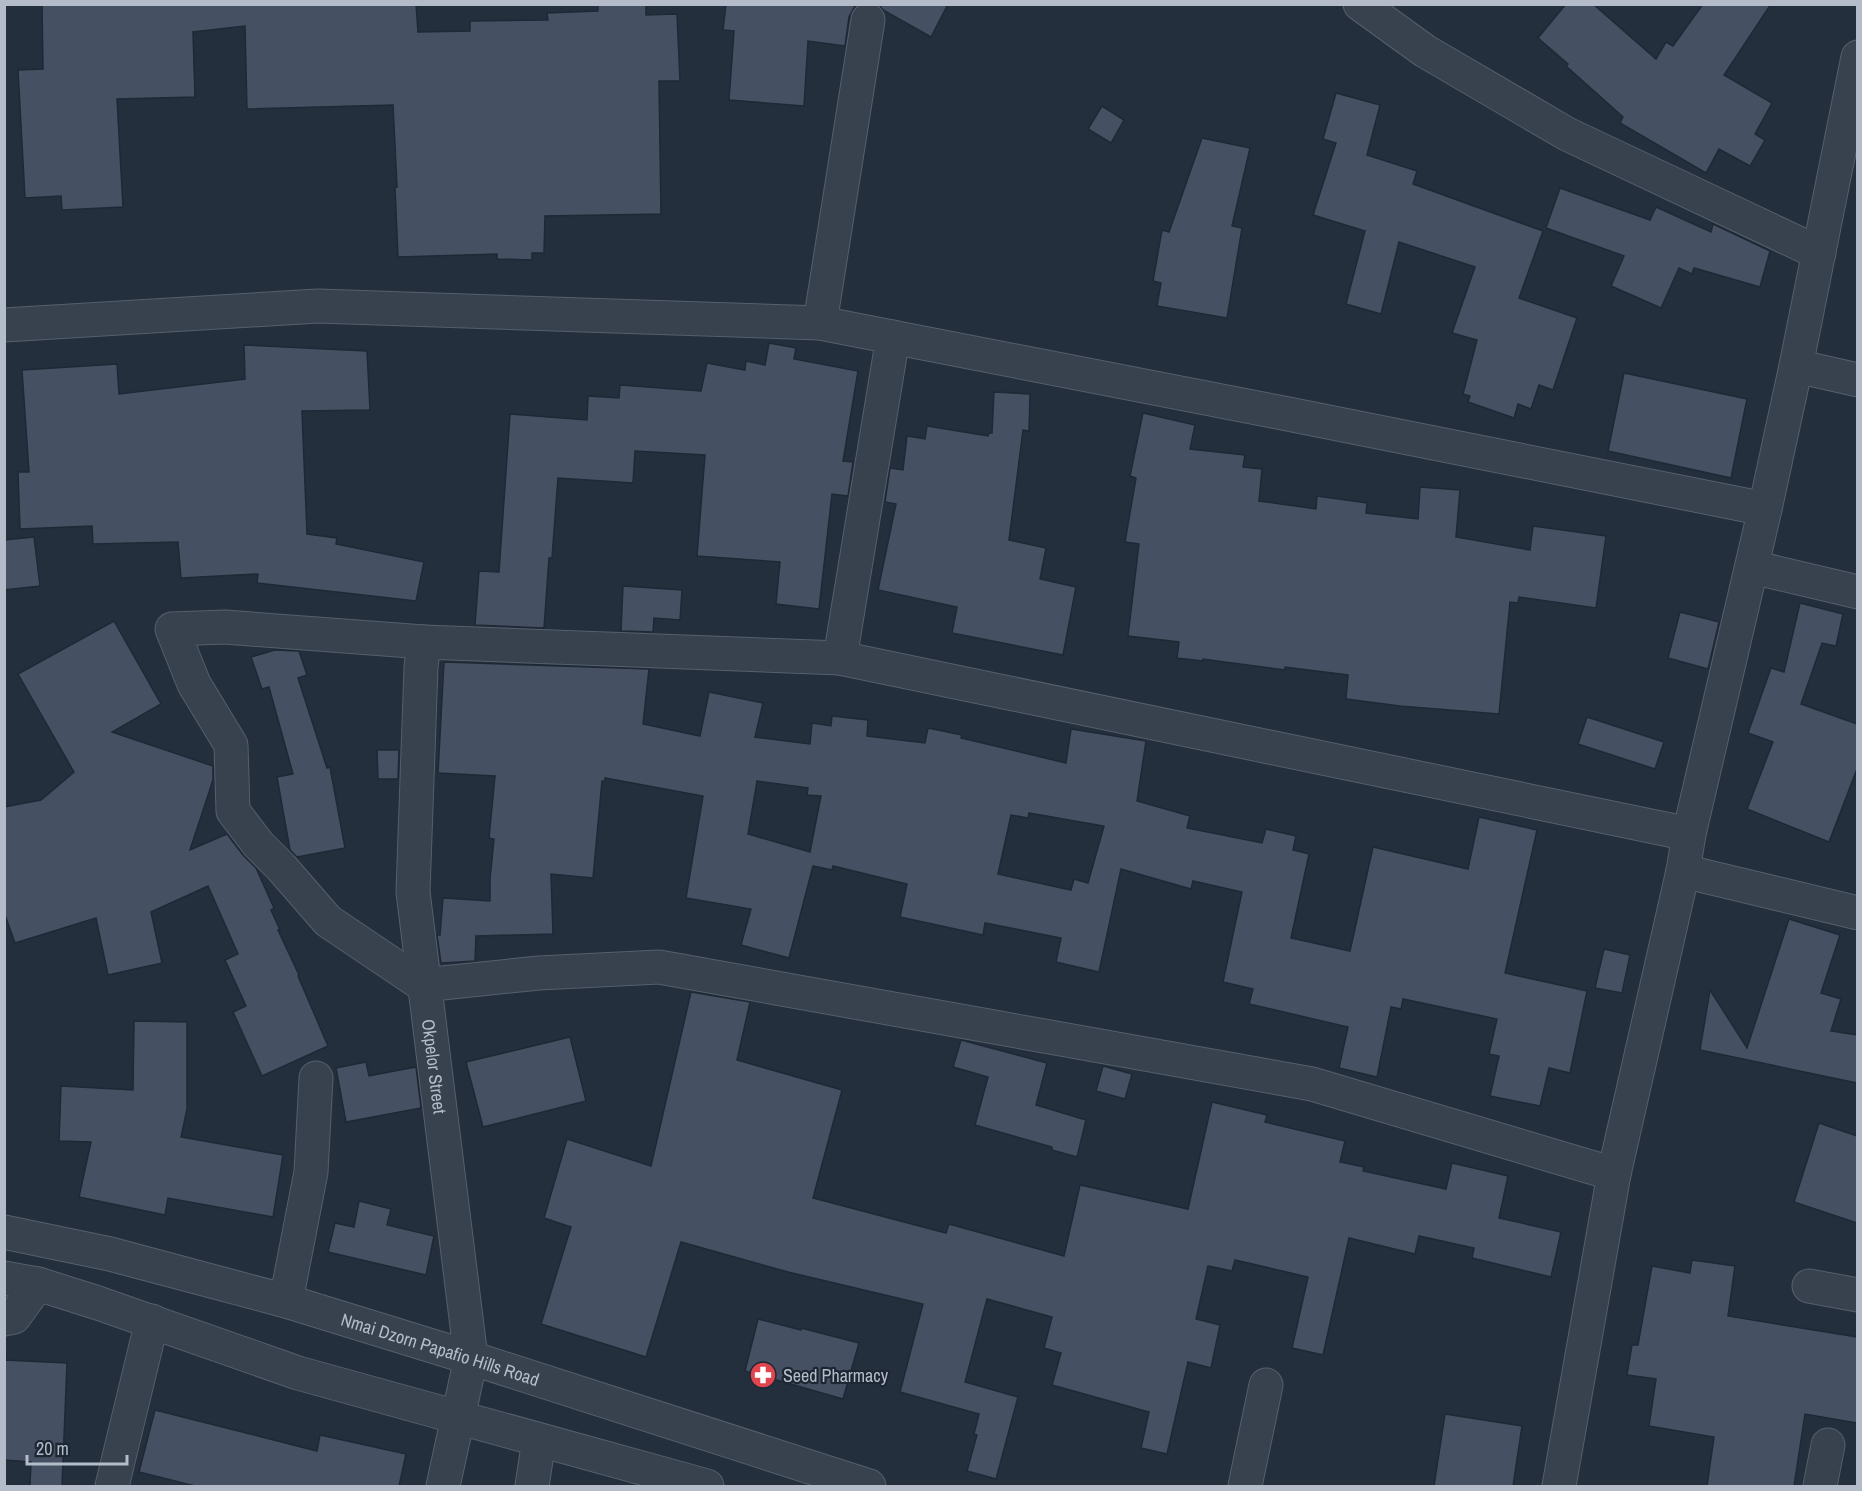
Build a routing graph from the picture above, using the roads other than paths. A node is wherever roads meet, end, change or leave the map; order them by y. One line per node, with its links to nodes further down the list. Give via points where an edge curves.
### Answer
1 (1360, 4): 4 (street, via 1425,51 1568,134)
2 (868, 20): 5 (street)
3 (1857, 57): 4 (street)
4 (1819, 253): 8 (street)
5 (820, 323): 6 (street, via 318,306); 7 (street)
6 (4, 325)
7 (892, 337): 10 (street); 14 (street)
8 (1796, 366): 9 (street); 10 (street)
9 (1857, 380)
10 (1765, 509): 11 (street)
11 (1752, 567): 12 (street); 15 (street)
12 (1857, 591)
13 (424, 642): 14 (street); 18 (street, Okpelor Street, via 413,892); 18 (street, via 225,627 172,629 194,684 231,745 233,811 328,921)
14 (840, 658): 15 (street)
15 (1689, 834): 16 (street)
16 (1683, 871): 17 (street); 20 (street)
17 (1857, 913)
18 (423, 985): 20 (street, via 539,973 659,967 1312,1084); 29 (street, Okpelor Street)
19 (316, 1078): 26 (street, via 311,1172)
20 (1614, 1174): 41 (street)
21 (4, 1232): 26 (street, Nmai Dzorn Papafio Hills Road, via 110,1254)
22 (4, 1278): 23 (street)
23 (38, 1284): 27 (street, via 14,1317); 28 (street)
24 (1809, 1286): 25 (street)
25 (1857, 1295)
26 (286, 1301): 29 (street, Nmai Dzorn Papafio Hills Road)
27 (4, 1319)
28 (152, 1321): 31 (street, via 297,1373); 35 (street)
29 (471, 1358): 31 (street, Okpelor Street); 39 (street, Nmai Dzorn Papafio Hills Road)
30 (1266, 1385): 40 (street)
31 (457, 1417): 32 (street); 36 (street, Okpelor Street)
32 (539, 1440): 34 (street); 37 (street)
33 (1828, 1445): 42 (street)
34 (638, 1477): 38 (street)
35 (112, 1486)
36 (443, 1486)
37 (532, 1486)
38 (707, 1486)
39 (869, 1486)
40 (1245, 1486)
41 (1559, 1486)
42 (1820, 1486)

